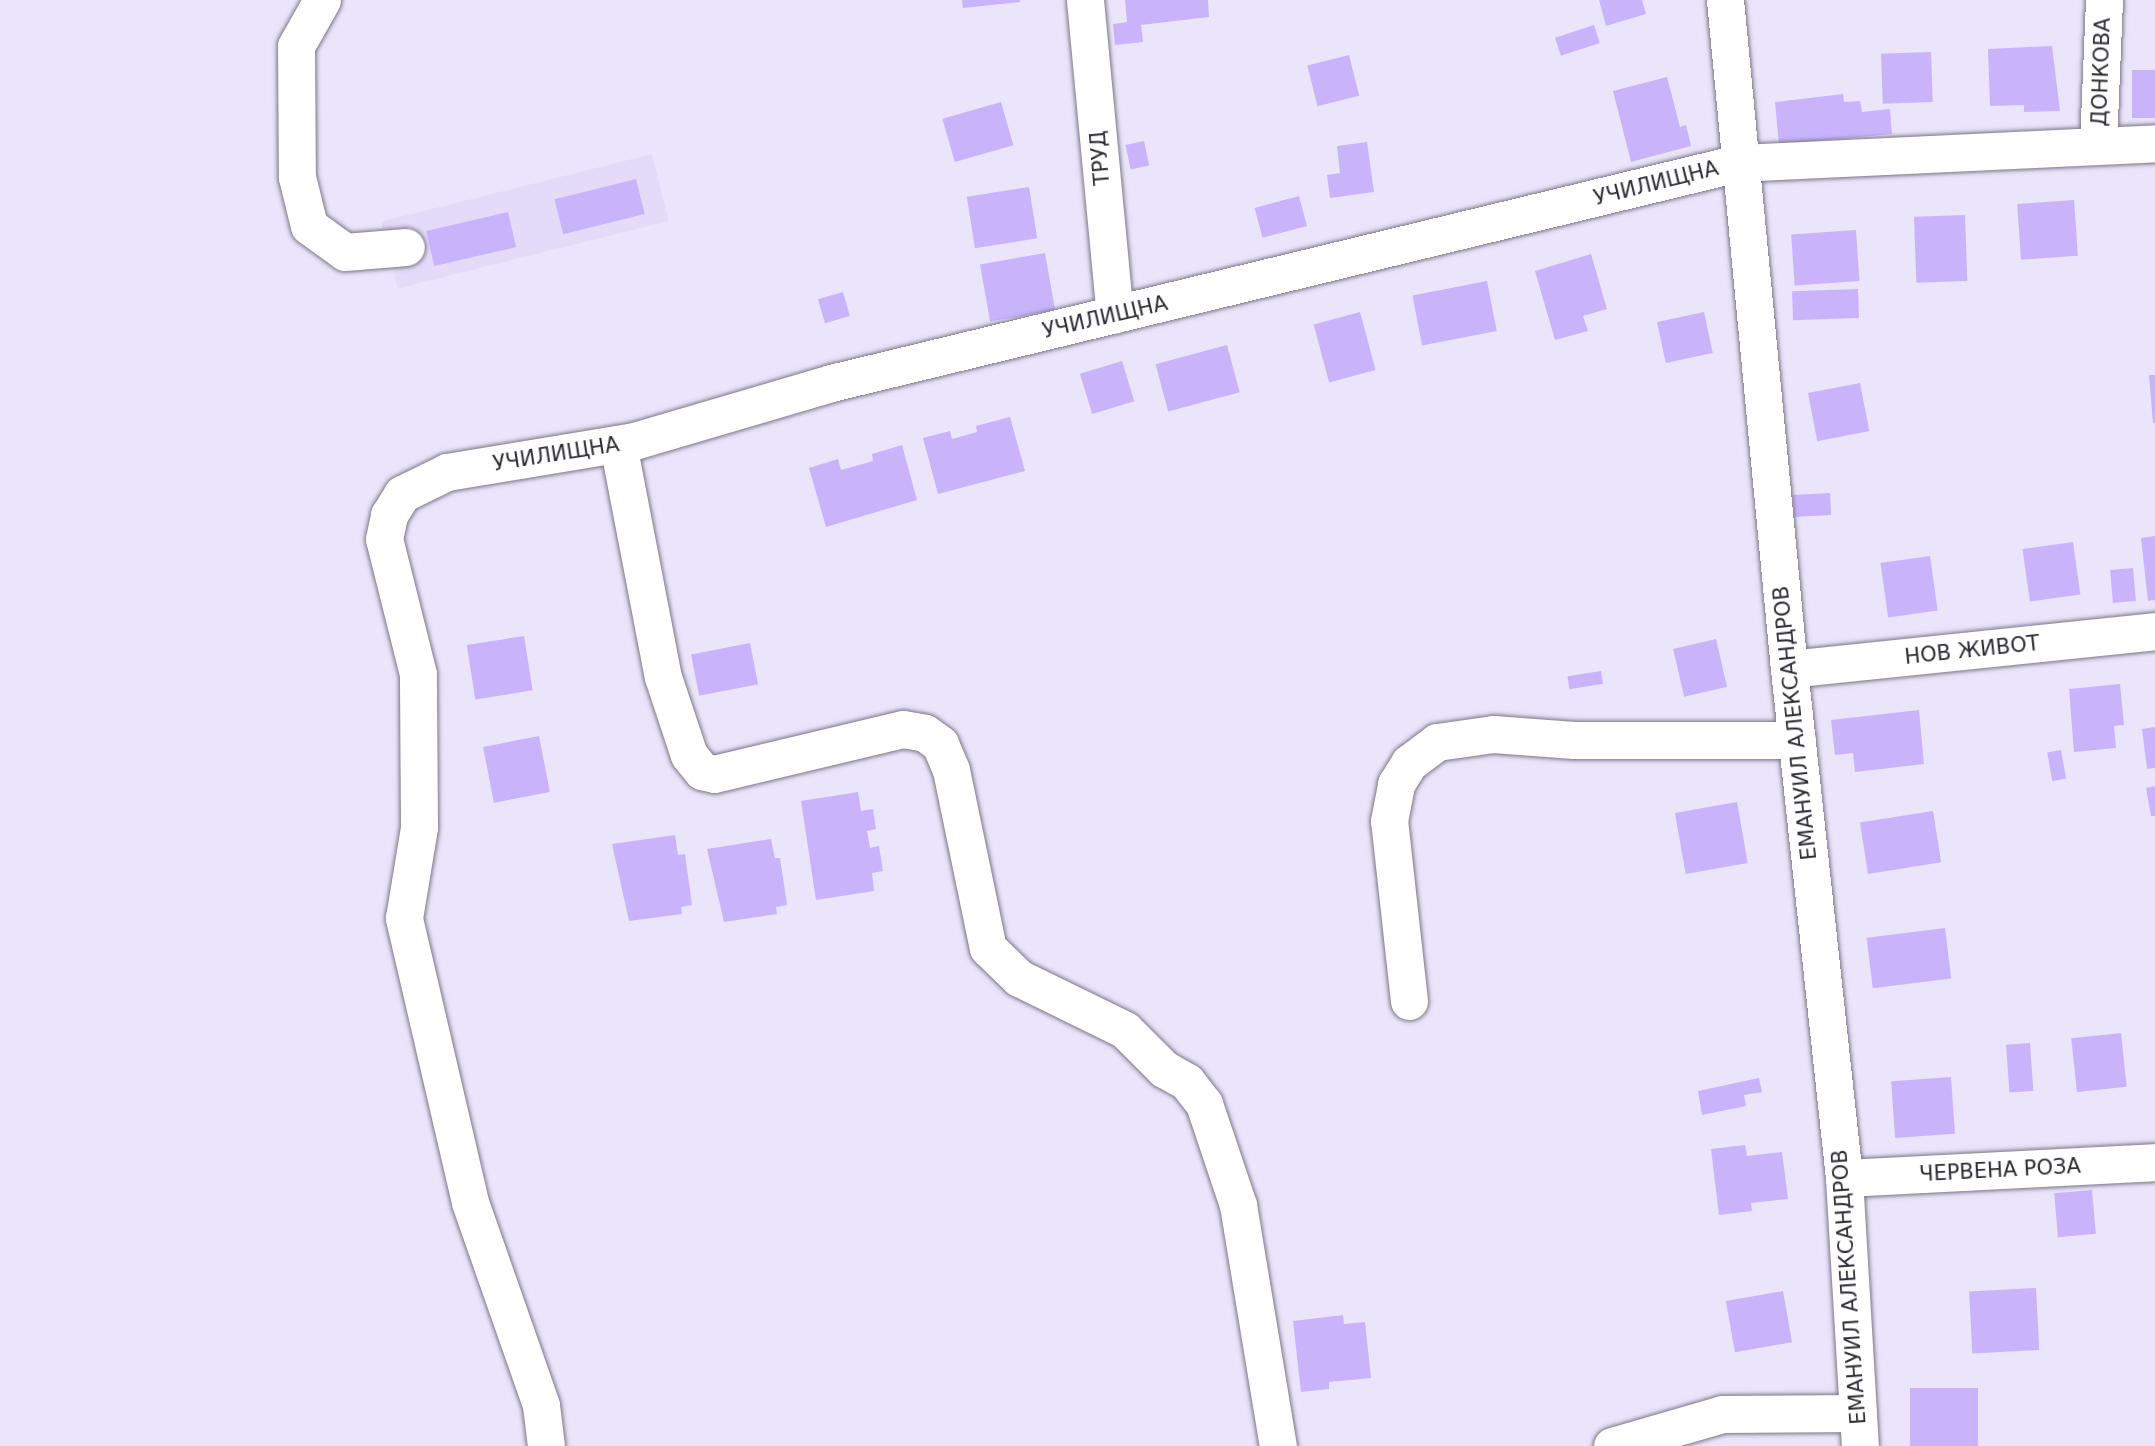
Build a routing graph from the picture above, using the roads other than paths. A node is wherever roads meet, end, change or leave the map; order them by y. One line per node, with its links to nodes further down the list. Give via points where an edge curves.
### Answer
1 (322, 0): 8 (street, via 296,46 297,177 309,226 345,252)
2 (1085, 0): 9 (street, ТРУД)
3 (1725, 0): 7 (street, ЕМАНУИЛ АЛЕКСАНДРОВ)
4 (2104, 0): 6 (street, ДОНКОВА)
5 (2155, 143): 6 (street, УЧИЛИЩНА)
6 (2098, 144): 7 (street, УЧИЛИЩНА)
7 (1738, 163): 9 (street, УЧИЛИЩНА); 12 (street, ЕМАНУИЛ АЛЕКСАНДРОВ)
8 (406, 247)
9 (1115, 316): 10 (street, УЧИЛИЩНА, via 831,383)
10 (618, 444): 18 (street, УЧИЛИЩНА, via 447,472 402,494 389,515 384,539 418,674 419,827 404,918 470,1202 541,1405); 19 (street, via 663,677 689,755 702,771 715,774 903,729 925,733 940,744 951,770 988,948 1000,965 1125,1030 1164,1069 1187,1082 1205,1104 1238,1205)
11 (2155, 631): 12 (street, НОВ ЖИВОТ)
12 (1789, 668): 13 (street, ЕМАНУИЛ АЛЕКСАНДРОВ)
13 (1797, 740): 14 (street, via 1574,740 1493,734 1437,742 1409,764 1396,784 1390,821); 16 (street, ЕМАНУИЛ АЛЕКСАНДРОВ)
14 (1409, 1001)
15 (2155, 1162): 16 (street, ЧЕРВЕНА РОЗА)
16 (1844, 1178): 17 (street, ЕМАНУИЛ АЛЕКСАНДРОВ)
17 (1859, 1430): 20 (street, via 1722,1414)
18 (546, 1446)
19 (1278, 1446)
20 (1612, 1446)

